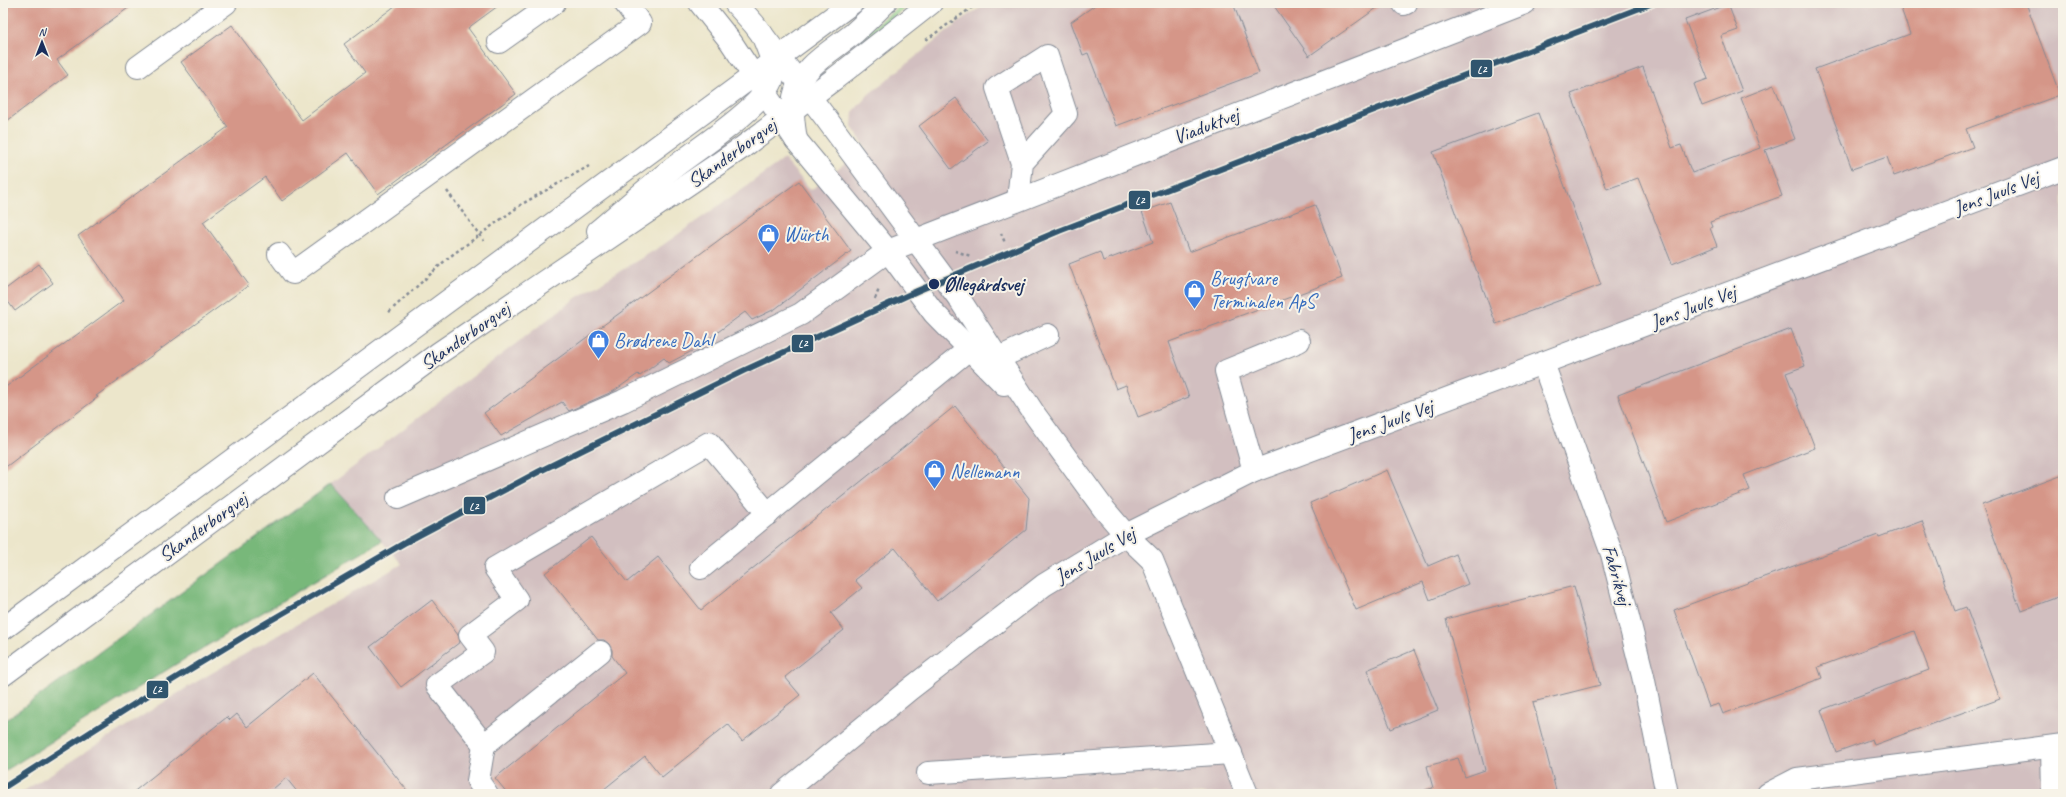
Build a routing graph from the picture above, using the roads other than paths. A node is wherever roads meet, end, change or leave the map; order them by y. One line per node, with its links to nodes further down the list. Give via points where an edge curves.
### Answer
1 (226, 3): 12 (street)
2 (554, 3): 10 (street)
3 (625, 3): 22 (street, via 640,23 294,273)
4 (700, 3): 13 (street)
5 (736, 3): 11 (street, via 762,34)
6 (852, 3): 11 (street, Skanderborgvej)
7 (885, 3): 14 (street, via 854,33 819,60)
8 (931, 3): 14 (street, Skanderborgvej)
9 (1525, 3): 19 (street, Viaduktvej)
10 (499, 42)
11 (776, 59): 13 (street, Skanderborgvej); 14 (street); 15 (street, via 773,80)
12 (138, 67)
13 (753, 75): 15 (street); 34 (street, Skanderborgvej)
14 (804, 90): 16 (street, Skanderborgvej); 20 (street)
15 (765, 94): 16 (street); 23 (street, via 739,118 672,169)
16 (787, 114): 21 (street, via 796,140); 23 (street, Skanderborgvej, via 685,187)
17 (1022, 163): 19 (street)
18 (2063, 168): 28 (street, Jens Juuls Vej)
19 (1018, 200): 20 (street, Viaduktvej)
20 (916, 240): 21 (street, Viaduktvej); 26 (street, via 958,297)
21 (888, 251): 26 (street, via 934,313); 30 (street, Viaduktvej, via 801,314 623,401)
22 (279, 254)
23 (506, 307): 36 (street, Skanderborgvej, via 439,353)
24 (1048, 334): 27 (street)
25 (1299, 341): 29 (street, via 1226,371)
26 (976, 342): 27 (street); 31 (street)
27 (991, 361): 32 (street)
28 (1543, 363): 29 (street, Jens Juuls Vej); 44 (street, Fabrikvej, via 1612,554 1643,676)
29 (1254, 471): 32 (street, Jens Juuls Vej)
30 (398, 498)
31 (768, 514): 33 (street); 37 (street, via 709,443 495,568 517,600 470,635 483,652 437,686)
32 (1126, 535): 39 (street, via 1152,560); 42 (street, Jens Juuls Vej, via 1044,585 910,689)
33 (701, 568)
34 (3, 629)
35 (600, 652): 37 (street)
36 (3, 675)
37 (484, 745): 41 (street, via 478,781)
38 (2058, 746): 45 (street, via 1797,779); 46 (street)
39 (1231, 753): 40 (street); 43 (street)
40 (928, 773)
41 (486, 794)
42 (782, 794)
43 (1247, 794)
44 (1667, 794)
45 (1768, 794)
46 (2053, 794)

